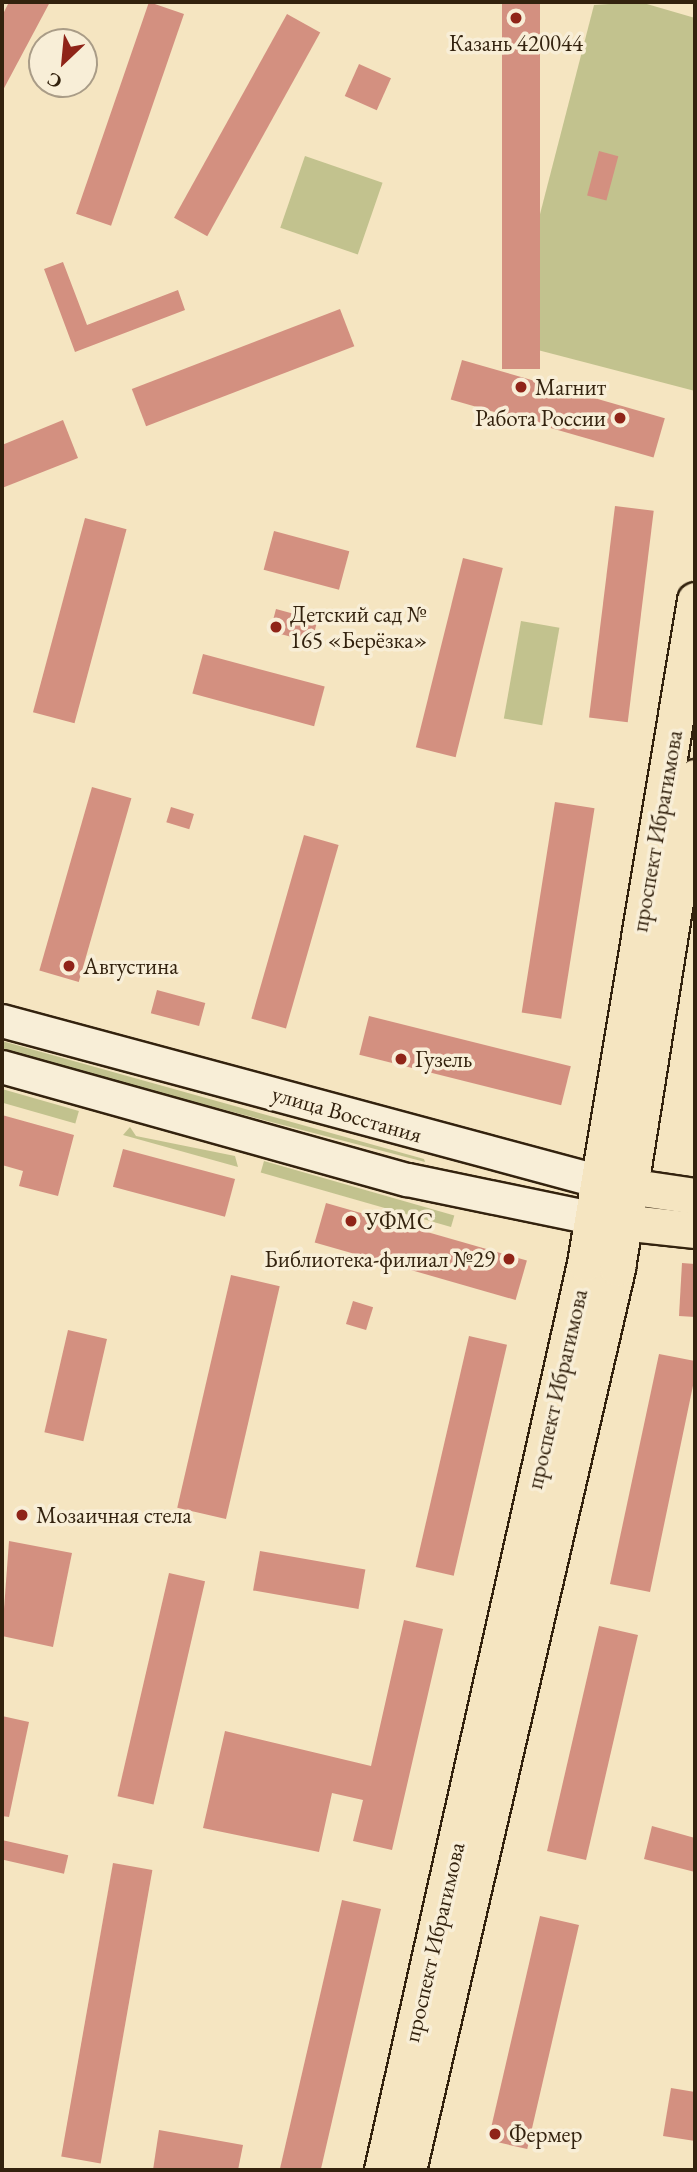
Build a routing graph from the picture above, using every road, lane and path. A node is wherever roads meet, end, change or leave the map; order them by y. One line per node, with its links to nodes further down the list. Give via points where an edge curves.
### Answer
1 (695, 600): 7 (main road, проспект Ибрагимова)
2 (695, 777): 7 (main road, проспект Ибрагимова)
3 (2, 1021): 5 (main road, улица Восстания)
4 (2, 1067): 6 (main road, улица Восстания)
5 (415, 1134): 6 (main road, via 429,1139 433,1159); 7 (main road, улица Восстания)
6 (408, 1180): 9 (main road, улица Восстания)
7 (613, 1184): 8 (main road, улица Восстания); 9 (main road, проспект Ибрагимова)
8 (695, 1196)
9 (608, 1220): 10 (main road, улица Восстания); 11 (main road, проспект Ибрагимова); 12 (main road, проспект Ибрагимова)
10 (695, 1230)
11 (382, 2170)
12 (408, 2170)

